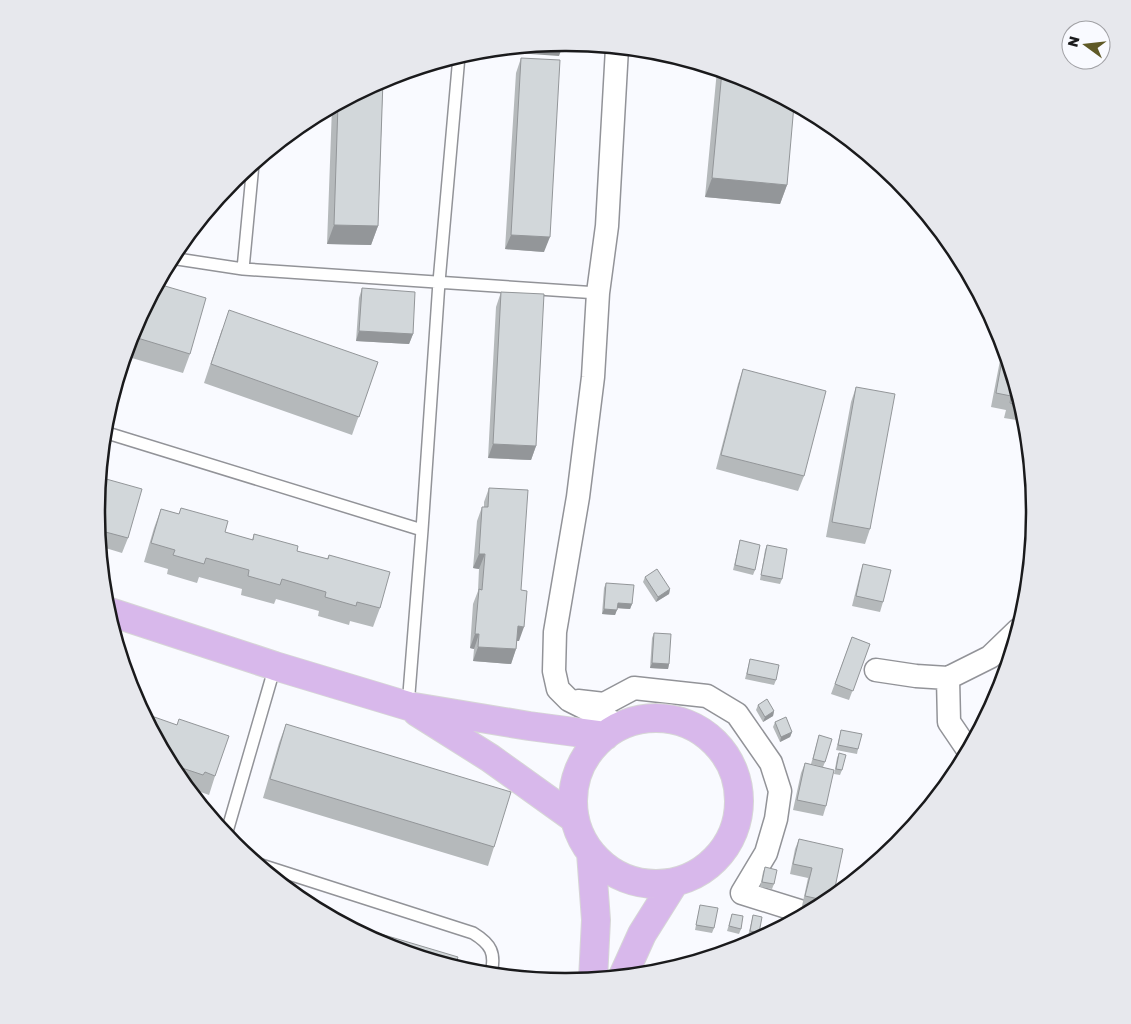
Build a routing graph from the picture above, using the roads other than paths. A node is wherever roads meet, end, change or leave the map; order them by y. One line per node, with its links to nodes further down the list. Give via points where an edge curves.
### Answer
1 (617, 54): 7 (street, via 607,226)
2 (458, 64): 6 (lane)
3 (252, 175): 5 (lane)
4 (180, 259): 5 (lane)
5 (243, 269): 6 (lane)
6 (439, 282): 7 (lane); 9 (lane)
7 (598, 293): 15 (street, via 578,497 555,632 554,671 558,689)
8 (112, 434): 9 (lane)
9 (422, 530): 16 (lane)
10 (117, 614): 12 (main road)
11 (1008, 639): 14 (street, via 990,657)
12 (276, 666): 16 (main road); 20 (lane)
13 (876, 670): 14 (street)
14 (948, 678): 18 (street, via 949,722)
15 (570, 700): 17 (street); 24 (street, via 604,704 634,688 707,696 737,714 771,763 780,792 766,853 742,893)
16 (408, 706): 17 (main road, via 500,721); 19 (main road, via 490,758)
17 (613, 731): 19 (main road, via 592,749 582,764 576,782); 23 (main road, via 639,720 676,720 709,737 731,766 739,802 730,838 707,867)
18 (964, 744)
19 (575, 819): 21 (main road)
20 (229, 826)
21 (591, 852): 23 (main road, via 620,876 655,885); 27 (main road, via 596,920)
22 (275, 870): 25 (lane, via 473,934 485,941 493,954)
23 (674, 883): 26 (main road, via 642,934)
24 (797, 910)
25 (492, 967)
26 (626, 969)
27 (593, 972)

